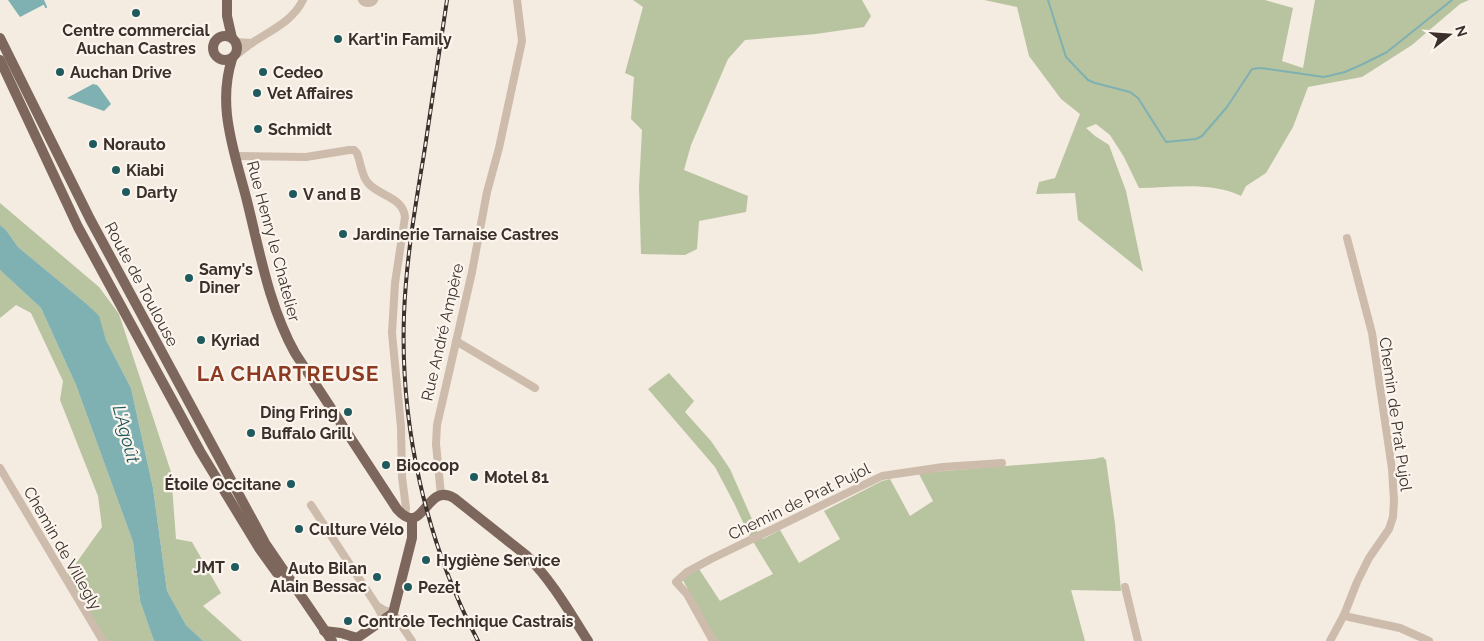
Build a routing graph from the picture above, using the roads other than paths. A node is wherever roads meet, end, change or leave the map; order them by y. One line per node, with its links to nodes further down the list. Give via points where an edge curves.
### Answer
1 (227, 0): 6 (main road)
2 (303, 0): 10 (street, via 282,25)
3 (362, 0): 4 (street, via 367,3)
4 (374, 0)
5 (517, 0): 17 (street, Rue André Ampère, via 522,41)
6 (227, 16): 8 (main road); 9 (main road)
7 (0, 38): 27 (main road, Route de Toulouse, via 90,219 264,543)
8 (219, 38): 9 (main road, via 226,36); 12 (main road, via 213,48)
9 (234, 40): 10 (street); 11 (main road, via 238,48)
10 (252, 43): 11 (street)
11 (234, 57): 12 (main road, via 225,61); 14 (main road, Rue Henry le Chatelier)
12 (218, 59): 14 (main road, Rue Henry le Chatelier)
13 (0, 60): 27 (main road, Route de Toulouse, via 78,227 200,451 259,548)
14 (227, 80): 15 (main road, Rue Henry le Chatelier, via 227,116)
15 (236, 156): 23 (main road, Rue Henry le Chatelier, via 270,293 285,334 397,510); 23 (street, via 306,157 354,150 367,182 404,211 392,334)
16 (1347, 238): 25 (street, Chemin de Prat Pujol, via 1373,342 1394,501 1389,528 1368,558)
17 (456, 341): 18 (street); 21 (street, Rue André Ampère, via 437,425)
18 (535, 388)
19 (1002, 463): 33 (street, Chemin de Prat Pujol, via 882,476 687,572 676,582 687,594)
20 (0, 468): 29 (street, Chemin de Villegly)
21 (441, 495): 23 (main road, via 432,499 422,514); 32 (main road, via 454,498 537,566)
22 (311, 505): 26 (street, via 377,606)
23 (408, 517): 26 (main road, via 412,538)
24 (1125, 587): 34 (street)
25 (1344, 615): 35 (street, Chemin de Prat Pujol); 36 (street, via 1400,628)
26 (389, 616): 28 (main road); 31 (street)
27 (324, 636): 28 (main road, via 346,634); 30 (main road, Route de Toulouse)
28 (357, 639)
29 (102, 641)
30 (332, 641)
31 (412, 641)
32 (588, 641)
33 (713, 641)
34 (1138, 641)
35 (1330, 641)
36 (1429, 641)

